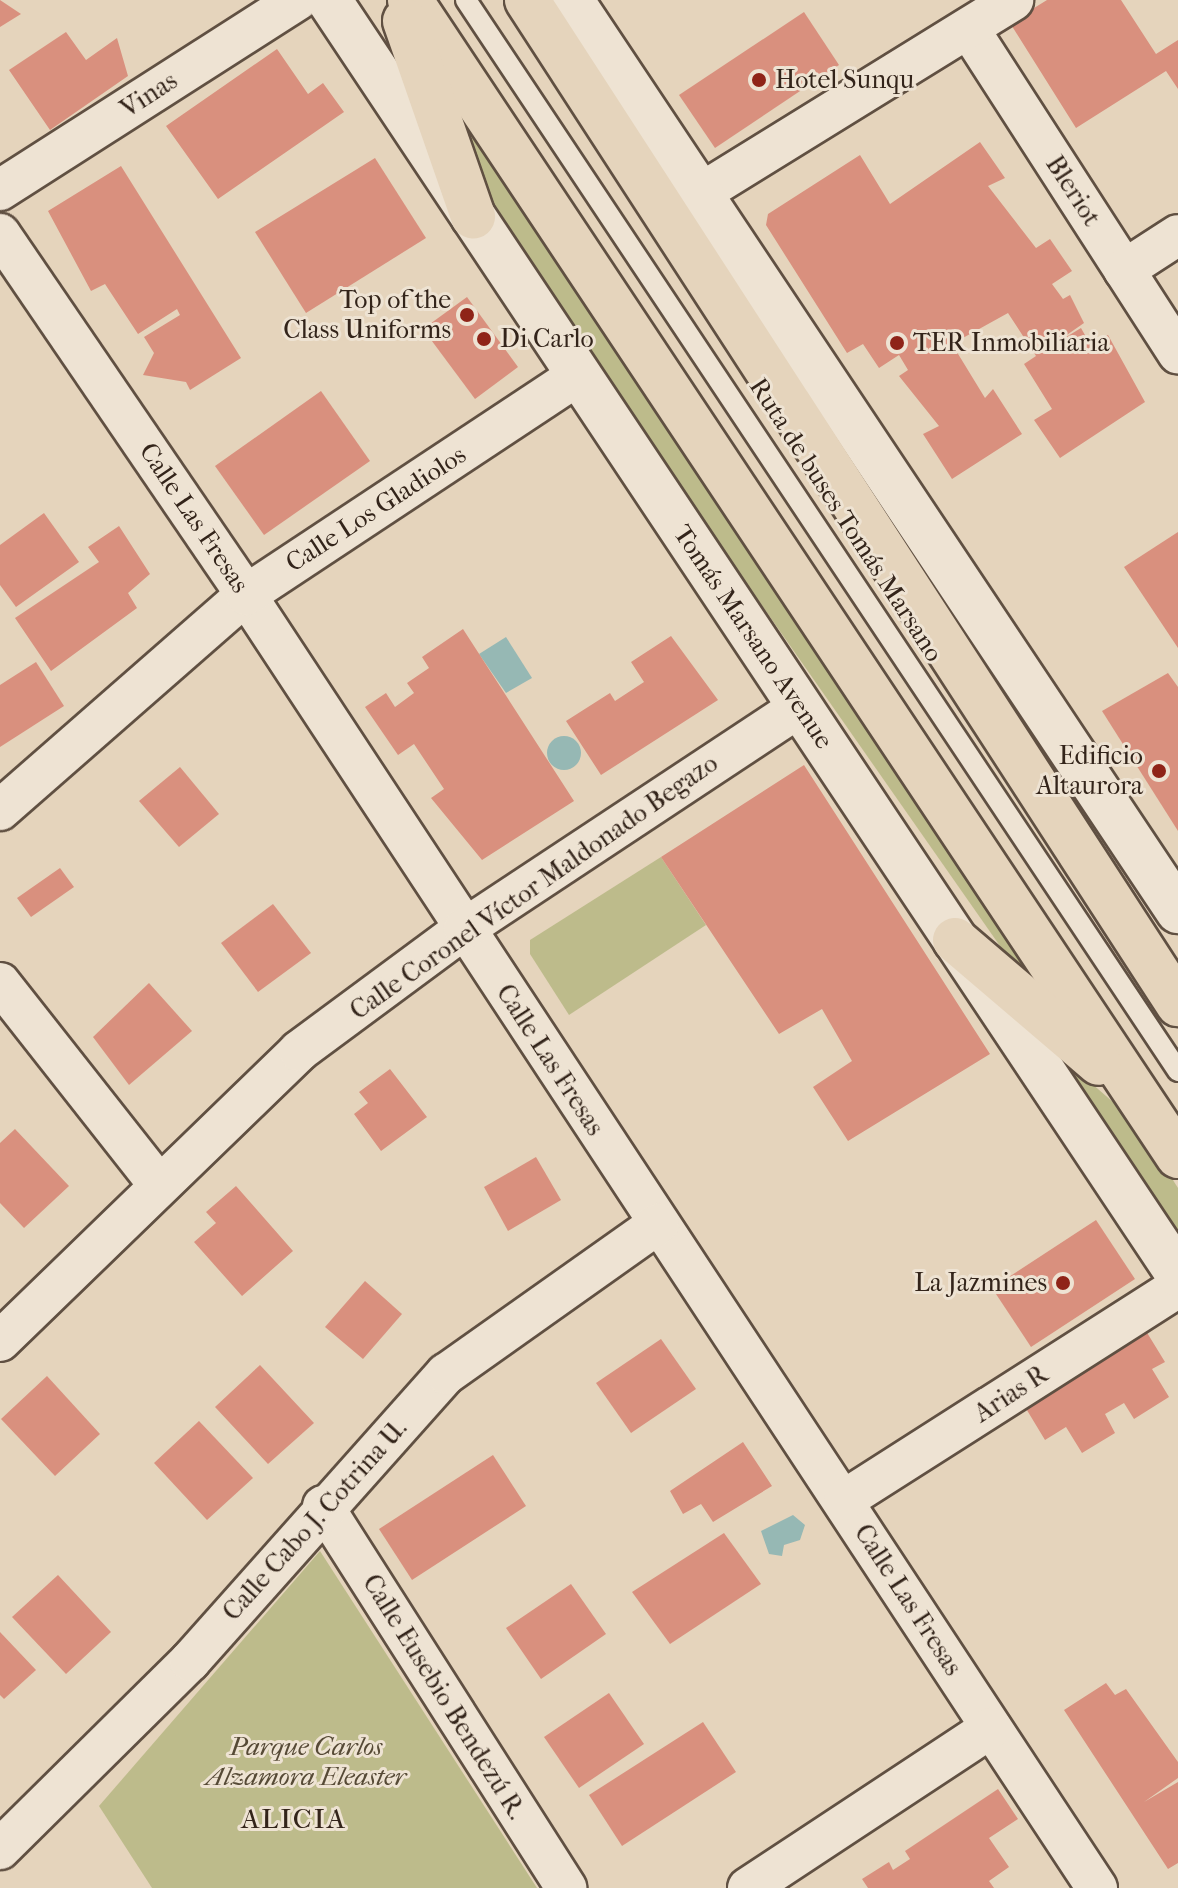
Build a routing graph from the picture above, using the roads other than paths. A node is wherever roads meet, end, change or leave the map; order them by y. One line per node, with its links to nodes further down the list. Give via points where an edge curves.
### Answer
1 (297, 0): 10 (street, Vinas)
2 (329, 0): 12 (street, Tomás Marsano Avenue)
3 (397, 0): 12 (main road)
4 (410, 0): 27 (main road)
5 (466, 0): 26 (lane, Ruta de buses Tomás Marsano)
6 (527, 0): 25 (main road)
7 (571, 0): 11 (street)
8 (1013, 0): 9 (street)
9 (969, 29): 11 (street); 15 (street, Bleriot)
10 (0, 190)
11 (701, 193): 21 (street)
12 (473, 216): 17 (street, Tomás Marsano Avenue)
13 (0, 234): 18 (street, Calle Las Fresas)
14 (1178, 235): 15 (street)
15 (1124, 270): 16 (street, Bleriot)
16 (1178, 353)
17 (579, 375): 18 (street, Calle Los Gladiolos); 19 (street, Tomás Marsano Avenue)
18 (246, 595): 20 (street, Calle Los Gladiolos); 22 (street, Calle Las Fresas)
19 (799, 707): 22 (street, Calle Coronel Víctor Maldonado Begazo); 23 (street, Tomás Marsano Avenue)
20 (0, 810)
21 (1178, 911)
22 (464, 929): 29 (street, Calle Coronel Víctor Maldonado Begazo, via 299,1051); 30 (street, Calle Las Fresas)
23 (955, 940): 27 (main road); 31 (street, Tomás Marsano Avenue)
24 (0, 983): 29 (street)
25 (1178, 1004)
26 (1178, 1071)
27 (1138, 1096): 28 (main road)
28 (1178, 1156)
29 (159, 1185): 33 (street, Calle Coronel Víctor Maldonado Begazo)
30 (658, 1224): 34 (street, Calle Las Fresas); 35 (street, Calle Cabo J. Cotrina U., via 446,1374)
31 (1178, 1274)
32 (1178, 1287): 34 (street, Arias R)
33 (0, 1341)
34 (844, 1500): 36 (street, Calle Las Fresas)
35 (323, 1506): 37 (street, Calle Cabo J. Cotrina U., via 190,1661); 38 (street, Calle Eusebio Bendezú R.)
36 (991, 1728): 39 (street); 40 (street, Calle Las Fresas)
37 (0, 1849)
38 (566, 1888)
39 (748, 1888)
40 (1097, 1888)

